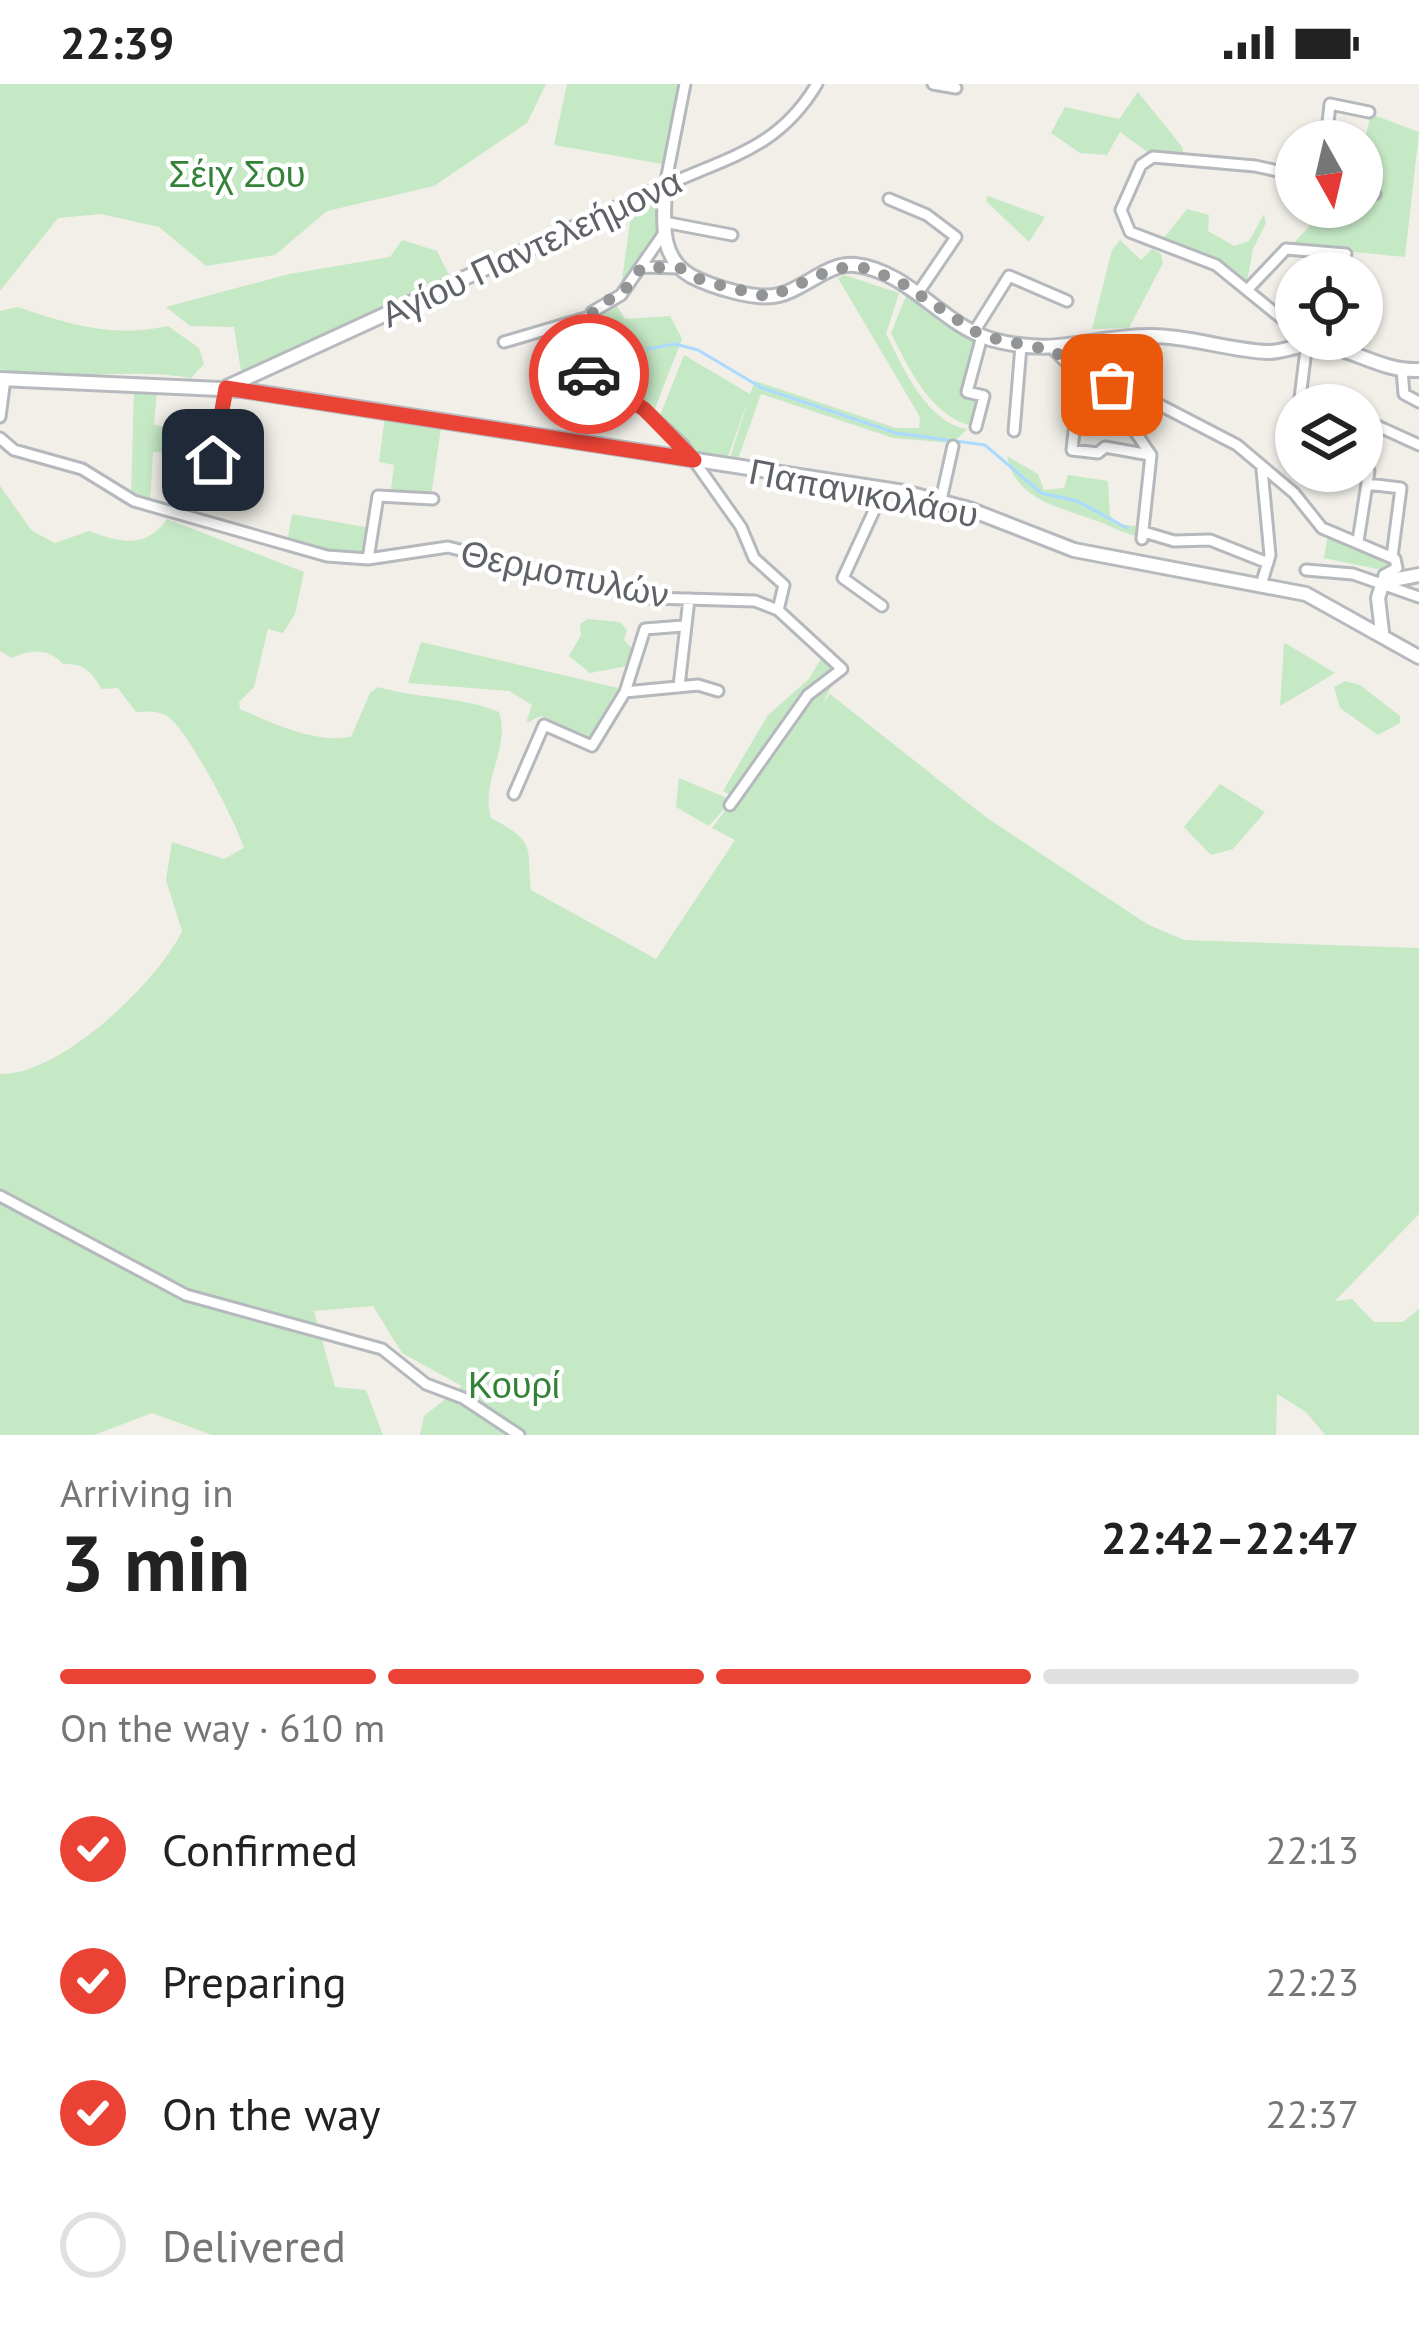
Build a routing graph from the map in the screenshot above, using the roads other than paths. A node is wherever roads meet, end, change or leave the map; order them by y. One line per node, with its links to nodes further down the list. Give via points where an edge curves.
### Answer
1 (685, 84): 8 (street)
2 (817, 84): 8 (street, Αγίου Παντελεήμονα, via 778,134)
3 (933, 84): 4 (street)
4 (956, 88)
5 (1370, 112): 6 (street, via 1330,104)
6 (1328, 120)
7 (1275, 171): 17 (street, via 1147,159 1123,202 1125,226 1138,237 1216,265)
8 (664, 186): 10 (main road); 34 (main road, Αγίου Παντελεήμονα)
9 (889, 200): 18 (street, via 956,238)
10 (664, 227): 11 (street); 15 (street); 16 (main road)
11 (732, 235)
12 (1283, 252): 13 (street)
13 (1322, 252)
14 (1275, 261): 17 (street)
15 (642, 267): 16 (street); 21 (street)
16 (680, 268): 18 (main road, via 769,297 854,265)
17 (1248, 289): 20 (street)
18 (918, 293): 22 (main road)
19 (1066, 301): 22 (street, via 1010,276)
20 (1275, 312)
21 (589, 317): 23 (street); 45 (street, via 584,370 644,409)
22 (978, 334): 25 (main road); 37 (street, via 967,392 984,396)
23 (504, 342)
24 (1107, 342): 26 (main road); 27 (main road, via 1175,338); 33 (street)
25 (1021, 346): 26 (main road); 39 (street)
26 (1055, 351): 31 (street)
27 (1275, 351)
28 (1369, 360): 29 (main road)
29 (1402, 370): 30 (main road); 35 (street, via 1404,394)
30 (1419, 370)
31 (1080, 376): 33 (street); 43 (street, via 1072,450 1105,446)
32 (3, 379): 34 (main road, Παπανικολάου); 36 (street)
33 (1112, 385): 43 (street); 46 (street, via 1237,445)
34 (226, 388): 44 (street); 45 (main road, Παπανικολάου)
35 (1419, 402)
36 (0, 417)
37 (976, 427)
38 (1383, 429): 41 (street)
39 (1013, 431)
40 (0, 438): 54 (street, Θερμοπυλών, via 14,450 82,469 134,501 327,556)
41 (1419, 445)
42 (953, 446): 51 (street)
43 (1150, 455): 55 (street, via 1143,536 1210,540)
44 (213, 460)
45 (694, 460): 48 (main road, Παπανικολάου); 63 (street, via 754,558 784,585)
46 (1262, 470): 52 (street, via 1322,528); 55 (street)
47 (1383, 486): 53 (street, via 1401,488)
48 (884, 489): 51 (main road, Παπανικολάου); 62 (street, via 843,578)
49 (1365, 492): 52 (street)
50 (434, 500): 54 (street, via 378,496)
51 (940, 500): 59 (main road, Παπανικολάου, via 1073,550)
52 (1358, 541): 53 (street)
53 (1392, 557): 58 (street, via 1399,565)
54 (368, 559): 61 (street, Θερμοπυλών, via 448,547 599,587)
55 (1268, 563): 59 (street)
56 (1306, 570): 58 (street)
57 (1419, 575): 58 (main road)
58 (1382, 584): 60 (street); 65 (main road)
59 (1261, 585): 65 (main road, Παπανικολάου, via 1329,602)
60 (1419, 597)
61 (688, 599): 63 (street, Θερμοπυλών, via 743,598); 64 (street)
62 (882, 606)
63 (778, 610): 71 (street, via 842,669 808,695)
64 (683, 626): 67 (street); 69 (street, via 645,629)
65 (1382, 632): 66 (main road, Παπανικολάου)
66 (1419, 657)
67 (679, 686): 68 (street); 69 (street)
68 (718, 691)
69 (625, 692): 70 (street, via 591,746 546,723)
70 (514, 794)
71 (730, 805)
72 (0, 1196): 73 (street, via 186,1295 382,1349 426,1384)
73 (519, 1435)

